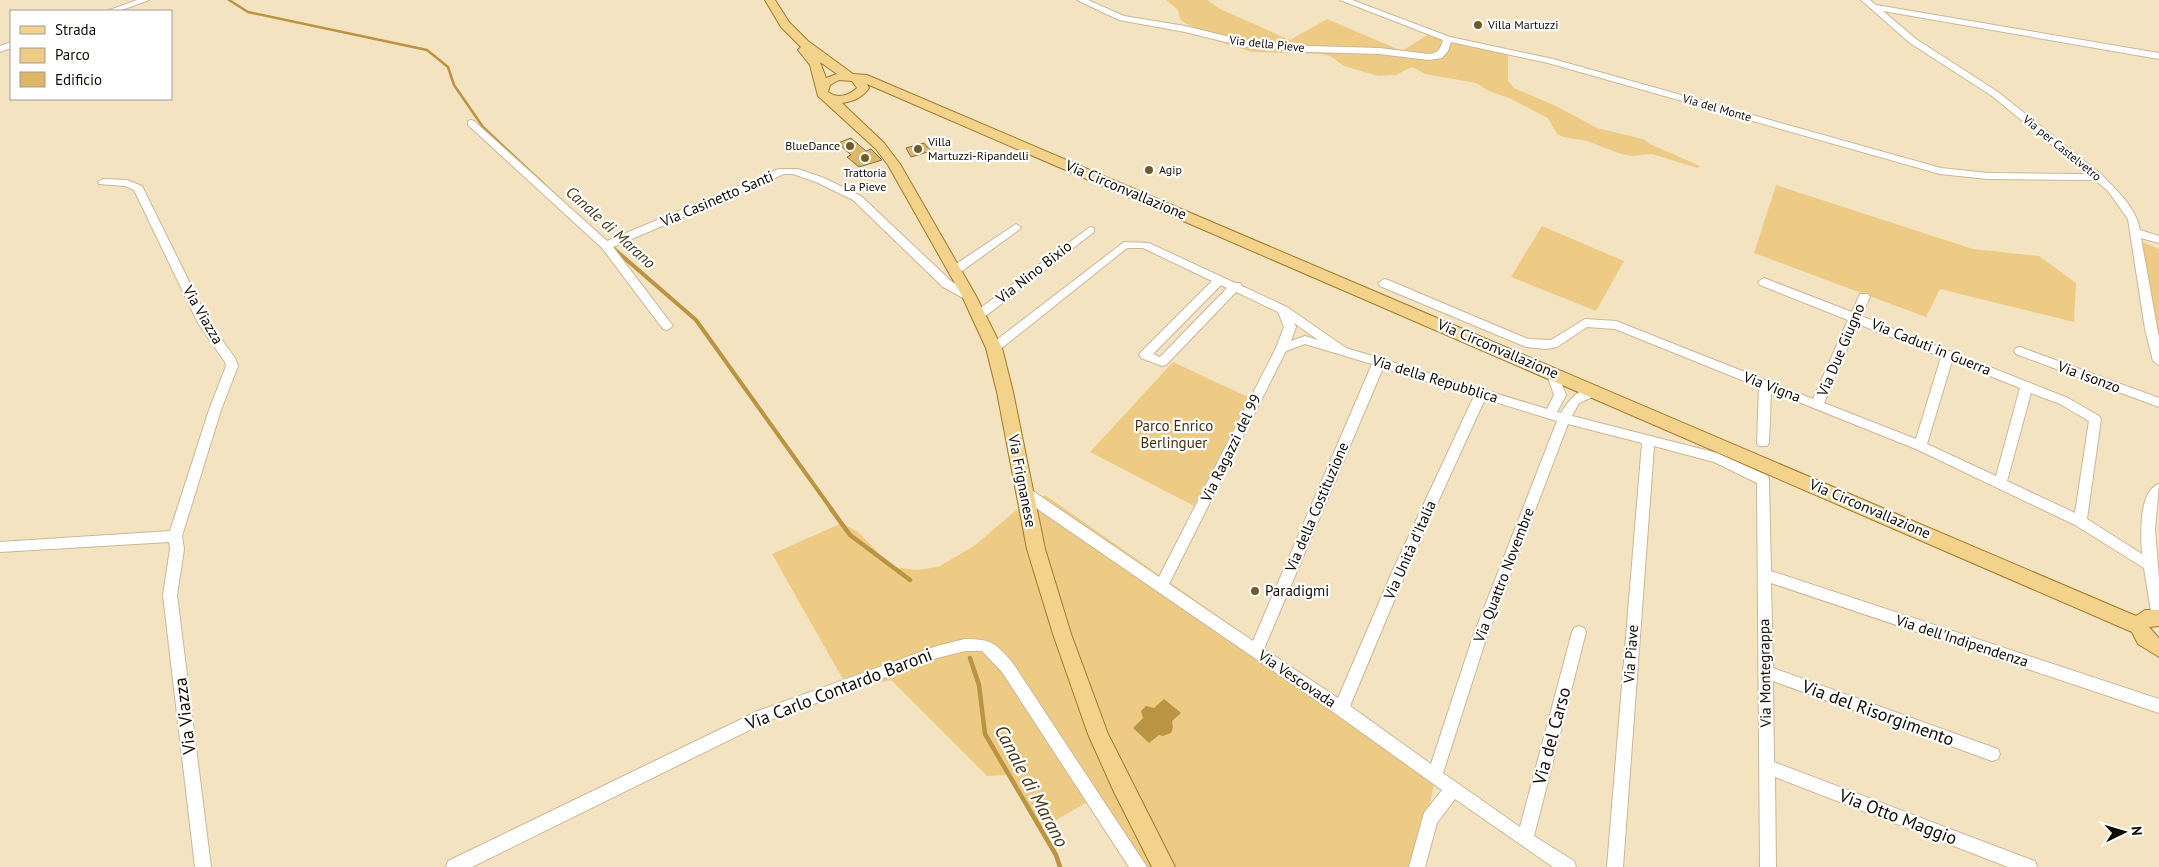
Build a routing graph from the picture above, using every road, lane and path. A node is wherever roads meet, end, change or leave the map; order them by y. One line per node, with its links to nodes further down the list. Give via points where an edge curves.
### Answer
1 (144, 0): 6 (street)
2 (770, 0): 8 (main road, via 786,28)
3 (1081, 0): 7 (street, Via della Pieve, via 1122,18 1242,43 1429,57 1439,56)
4 (1344, 0): 7 (street, Via del Monte)
5 (1869, 3): 9 (street); 15 (street, Via per Castelvetro, via 1913,41 1994,94)
6 (115, 10)
7 (1448, 39): 15 (street, Via del Monte, via 1550,62 1940,171 1988,176)
8 (801, 41): 10 (main road); 11 (main road, via 805,52 816,64)
9 (2159, 56)
10 (856, 81): 11 (main road, via 831,79); 13 (main road, via 859,94); 40 (main road, Via Circonvallazione, via 882,86)
11 (822, 87): 12 (main road, via 822,92)
12 (830, 98): 13 (main road, Via Frignanese)
13 (848, 107): 22 (main road, Via Frignanese, via 894,164)
14 (471, 123): 21 (street)
15 (2098, 177): 19 (street, Via per Castelvetro, via 2121,200 2134,220)
16 (103, 182): 56 (street, Via Viazza, via 128,183 138,188 204,323 231,361 231,371 215,410)
17 (1016, 227): 22 (street)
18 (1090, 230): 30 (street, Via Nino Bixio)
19 (2136, 232): 20 (street); 38 (street, Via per Castelvetro)
20 (2159, 240)
21 (609, 244): 27 (street, Via Casinetto Santi, via 790,170 857,198 947,284); 32 (street)
22 (954, 271): 27 (main road, Via Frignanese)
23 (1220, 279): 26 (street, Via della Repubblica); 26 (street, via 1145,355 1162,362); 33 (street, Via della Repubblica, via 1145,244 1124,245)
24 (1764, 282): 31 (street, Via Caduti in Guerra)
25 (1384, 283): 41 (street, Via Vigna, via 1526,343 1546,347 1558,344 1585,323 1616,325)
26 (1236, 286): 29 (street, Via della Repubblica)
27 (969, 296): 30 (main road, Via Frignanese)
28 (1864, 297): 31 (street, Via Due Giugno)
29 (1283, 310): 34 (street, Via Ragazzi del 99, via 1290,327); 35 (street, Via della Repubblica)
30 (979, 315): 33 (main road, Via Frignanese)
31 (1855, 317): 37 (street, Via Caduti in Guerra); 46 (street, Via Due Giugno)
32 (667, 326)
33 (994, 348): 54 (main road, Via Frignanese)
34 (1282, 348): 35 (street, via 1305,340); 60 (street, Via Ragazzi del 99)
35 (1342, 351): 39 (street, Via della Repubblica)
36 (2020, 351): 45 (street, Via Isonzo)
37 (1948, 354): 42 (street, Via Caduti in Guerra); 50 (street)
38 (2159, 361)
39 (1379, 362): 44 (street, Via della Repubblica); 65 (street, Via della Costituzione)
40 (1552, 372): 43 (main road, Via Circonvallazione); 47 (street, via 1560,395)
41 (1765, 384): 46 (street, Via Vigna); 49 (street)
42 (2028, 386): 52 (street); 55 (street, Via Caduti in Guerra, via 2095,419)
43 (1595, 391): 47 (street, Via Quattro Novembre, via 1575,400); 62 (main road, Via Circonvallazione)
44 (1482, 393): 47 (street, Via della Repubblica); 68 (street, Via Unità d'Italia, via 1400,570)
45 (2159, 403)
46 (1818, 404): 50 (street, Via Vigna)
47 (1557, 417): 48 (street, Via della Repubblica); 71 (street, Via Quattro Novembre)
48 (1648, 442): 51 (street, Via della Repubblica, via 1717,458); 80 (street, Via Piave)
49 (1762, 444)
50 (1920, 446): 52 (street, Via Vigna)
51 (1763, 480): 59 (street, Via Montegrappa)
52 (2000, 484): 55 (street, Via Vigna)
53 (2159, 489): 58 (street, via 2151,500 2148,520)
54 (1025, 492): 60 (street, Via Vescovada); 77 (main road, Via Frignanese, via 1047,589 1082,693 1121,785)
55 (2080, 521): 58 (street, Via Vigna)
56 (175, 536): 57 (street); 74 (street, Via Viazza, via 177,549 170,595)
57 (0, 547)
58 (2151, 566): 61 (street)
59 (1765, 575): 66 (street, Via Montegrappa); 67 (street, Via dell'Indipendenza)
60 (1162, 585): 65 (street, Via Vescovada)
61 (2159, 618): 62 (main road, via 2145,618)
62 (2139, 626): 64 (main road, via 2145,638)
63 (1580, 632): 73 (street, Via del Carso)
64 (2159, 649)
65 (1256, 652): 68 (street, Via Vescovada)
66 (1765, 672): 69 (street, Via del Risorgimento); 70 (street, Via Montegrappa)
67 (2159, 706)
68 (1341, 708): 71 (street, Via Vescovada)
69 (1992, 754)
70 (1766, 766): 81 (street, Via Montegrappa); 82 (street, Via Otto Maggio)
71 (1434, 774): 72 (street, Via Vescovada)
72 (1454, 788): 73 (street, Via Vescovada); 78 (street, via 1430,820)
73 (1525, 840): 79 (street, Via Vescovada)
74 (203, 867)
75 (454, 867): 76 (street, Via Carlo Contardo Baroni, via 763,716 937,652 974,645 991,649 1007,667)
76 (1139, 867)
77 (1164, 867)
78 (1417, 867)
79 (1568, 867)
80 (1616, 867)
81 (1768, 867)
82 (2029, 867)

